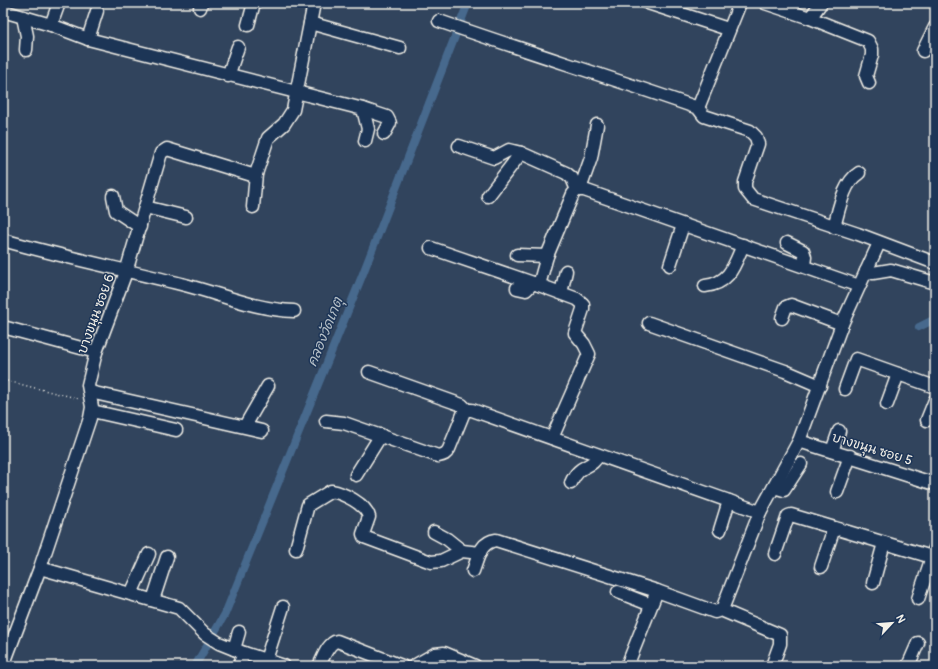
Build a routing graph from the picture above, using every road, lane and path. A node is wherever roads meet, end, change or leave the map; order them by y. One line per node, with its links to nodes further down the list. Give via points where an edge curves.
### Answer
1 (59, 3): 14 (street)
2 (254, 3): 15 (street)
3 (314, 3): 13 (street)
4 (648, 3): 17 (street)
5 (740, 3): 17 (street)
6 (765, 3): 11 (street)
7 (821, 3): 11 (street)
8 (3, 11): 10 (street)
9 (97, 11): 18 (street)
10 (23, 17): 14 (street); 21 (street, via 27,36)
11 (810, 18): 24 (street, via 868,41 872,49 866,76)
12 (439, 21): 26 (street)
13 (310, 23): 20 (street); 25 (street)
14 (51, 25): 18 (street)
15 (248, 25)
16 (935, 27): 22 (street)
17 (728, 29): 26 (street)
18 (88, 39): 23 (street)
19 (238, 47): 23 (street)
20 (400, 48)
21 (26, 50)
22 (924, 51)
23 (228, 76): 25 (street)
24 (869, 83)
25 (296, 93): 27 (street); 34 (street, via 293,110 284,124 268,138)
26 (698, 108): 43 (street, via 704,116 742,128 756,137 758,144 744,182 745,189 753,199)
27 (363, 109): 29 (street, via 387,117 390,123); 30 (street, via 368,130)
28 (597, 125): 35 (street, via 591,158)
29 (384, 134)
30 (365, 141)
31 (459, 146): 32 (street, via 494,158 509,150)
32 (521, 153): 35 (street, via 566,173 572,178); 37 (street)
33 (859, 173): 43 (street, via 848,186)
34 (256, 174): 38 (street, บางขนุน ซอย 6, via 163,150); 39 (street)
35 (578, 190): 41 (street); 50 (street, via 573,194)
36 (113, 196): 42 (street, via 116,211)
37 (488, 196)
38 (145, 207): 40 (street); 42 (street, บางขนุน ซอย 6)
39 (253, 207)
40 (186, 217)
41 (683, 225): 47 (street); 52 (street)
42 (140, 227): 54 (street, บางขนุน ซอย 6)
43 (834, 227): 46 (street)
44 (3, 240): 54 (street)
45 (787, 243): 53 (street, via 803,251)
46 (879, 243): 51 (street); 56 (street)
47 (743, 245): 53 (street); 59 (street, via 729,275 720,282)
48 (431, 248): 58 (street)
49 (517, 255): 50 (street)
50 (547, 256): 58 (street)
51 (935, 263)
52 (670, 265)
53 (804, 266): 60 (street)
54 (126, 270): 63 (street, via 276,310); 68 (street, บางขนุน ซอย 6)
55 (566, 271): 62 (street)
56 (866, 271): 57 (street, via 873,273 891,270); 60 (street)
57 (935, 283)
58 (536, 284): 61 (street, via 526,290); 62 (street)
59 (705, 286)
60 (859, 286): 66 (street)
61 (517, 288)
62 (561, 293): 87 (street, via 583,304 584,309 575,333 589,354)
63 (294, 311)
64 (782, 318): 66 (street, via 786,307 791,305)
65 (649, 323): 73 (street)
66 (842, 324): 73 (street)
67 (3, 327): 68 (street)
68 (96, 352): 77 (street, บางขนุน ซอย 6, via 89,381)
69 (369, 372): 79 (street)
70 (898, 374): 74 (street); 75 (street, via 856,359); 78 (street)
71 (3, 380): 77 (path)
72 (268, 386): 82 (street)
73 (820, 386): 88 (street)
74 (935, 387)
75 (846, 389)
76 (935, 400): 80 (street)
77 (91, 401): 82 (street); 83 (street); 112 (street, บางขนุน ซอย 6)
78 (887, 404)
79 (467, 410): 86 (street, via 447,453 442,455 438,456); 87 (street)
80 (927, 420)
81 (326, 421): 86 (street, via 344,423)
82 (245, 426): 84 (street)
83 (176, 430)
84 (262, 431)
85 (839, 431): 89 (street)
86 (381, 435): 93 (street)
87 (552, 438): 90 (street)
88 (800, 441): 89 (street, บางขนุน ซอย 5); 96 (street)
89 (832, 451): 91 (street, บางขนุน ซอย 5)
90 (598, 455): 94 (street, via 594,463 578,471); 98 (street)
91 (850, 456): 95 (street, บางขนุน ซอย 5); 97 (street)
92 (801, 464): 96 (street, via 784,490)
93 (356, 475)
94 (571, 483)
95 (935, 484)
96 (774, 487): 99 (street)
97 (837, 492)
98 (729, 501): 99 (street); 101 (street)
99 (760, 512): 122 (street)
100 (834, 528): 103 (street); 108 (street, via 789,515); 111 (street)
101 (720, 530)
102 (434, 532): 105 (street, via 448,539)
103 (884, 543): 109 (street); 114 (street)
104 (296, 549): 105 (street, via 308,505 331,491 358,504 367,512 369,517 364,538 431,562 441,561)
105 (462, 552): 106 (street)
106 (480, 553): 113 (street); 115 (street, via 486,542 496,540)
107 (149, 554): 117 (street)
108 (775, 554)
109 (934, 554): 118 (street)
110 (167, 557): 119 (street)
111 (821, 567)
112 (40, 568): 117 (street); 128 (street, บางขนุน ซอย 6)
113 (473, 572)
114 (873, 583)
115 (657, 591): 120 (street); 122 (street, via 715,612)
116 (618, 592): 120 (street)
117 (131, 594): 119 (street)
118 (918, 599)
119 (153, 600): 125 (street, via 179,608 205,634)
120 (651, 605): 134 (street)
121 (283, 607): 126 (street)
122 (721, 610): 135 (street, via 780,635 780,644)
123 (239, 632): 125 (street)
124 (918, 643): 136 (street)
125 (239, 651): 126 (street); 129 (street)
126 (266, 660): 130 (street)
127 (468, 665): 133 (street, via 439,653)
128 (3, 666)
129 (239, 666)
130 (284, 666)
131 (319, 666): 132 (street, via 330,646 337,641)
132 (402, 666)
133 (414, 666)
134 (627, 666)
135 (772, 666)
136 (908, 666)

